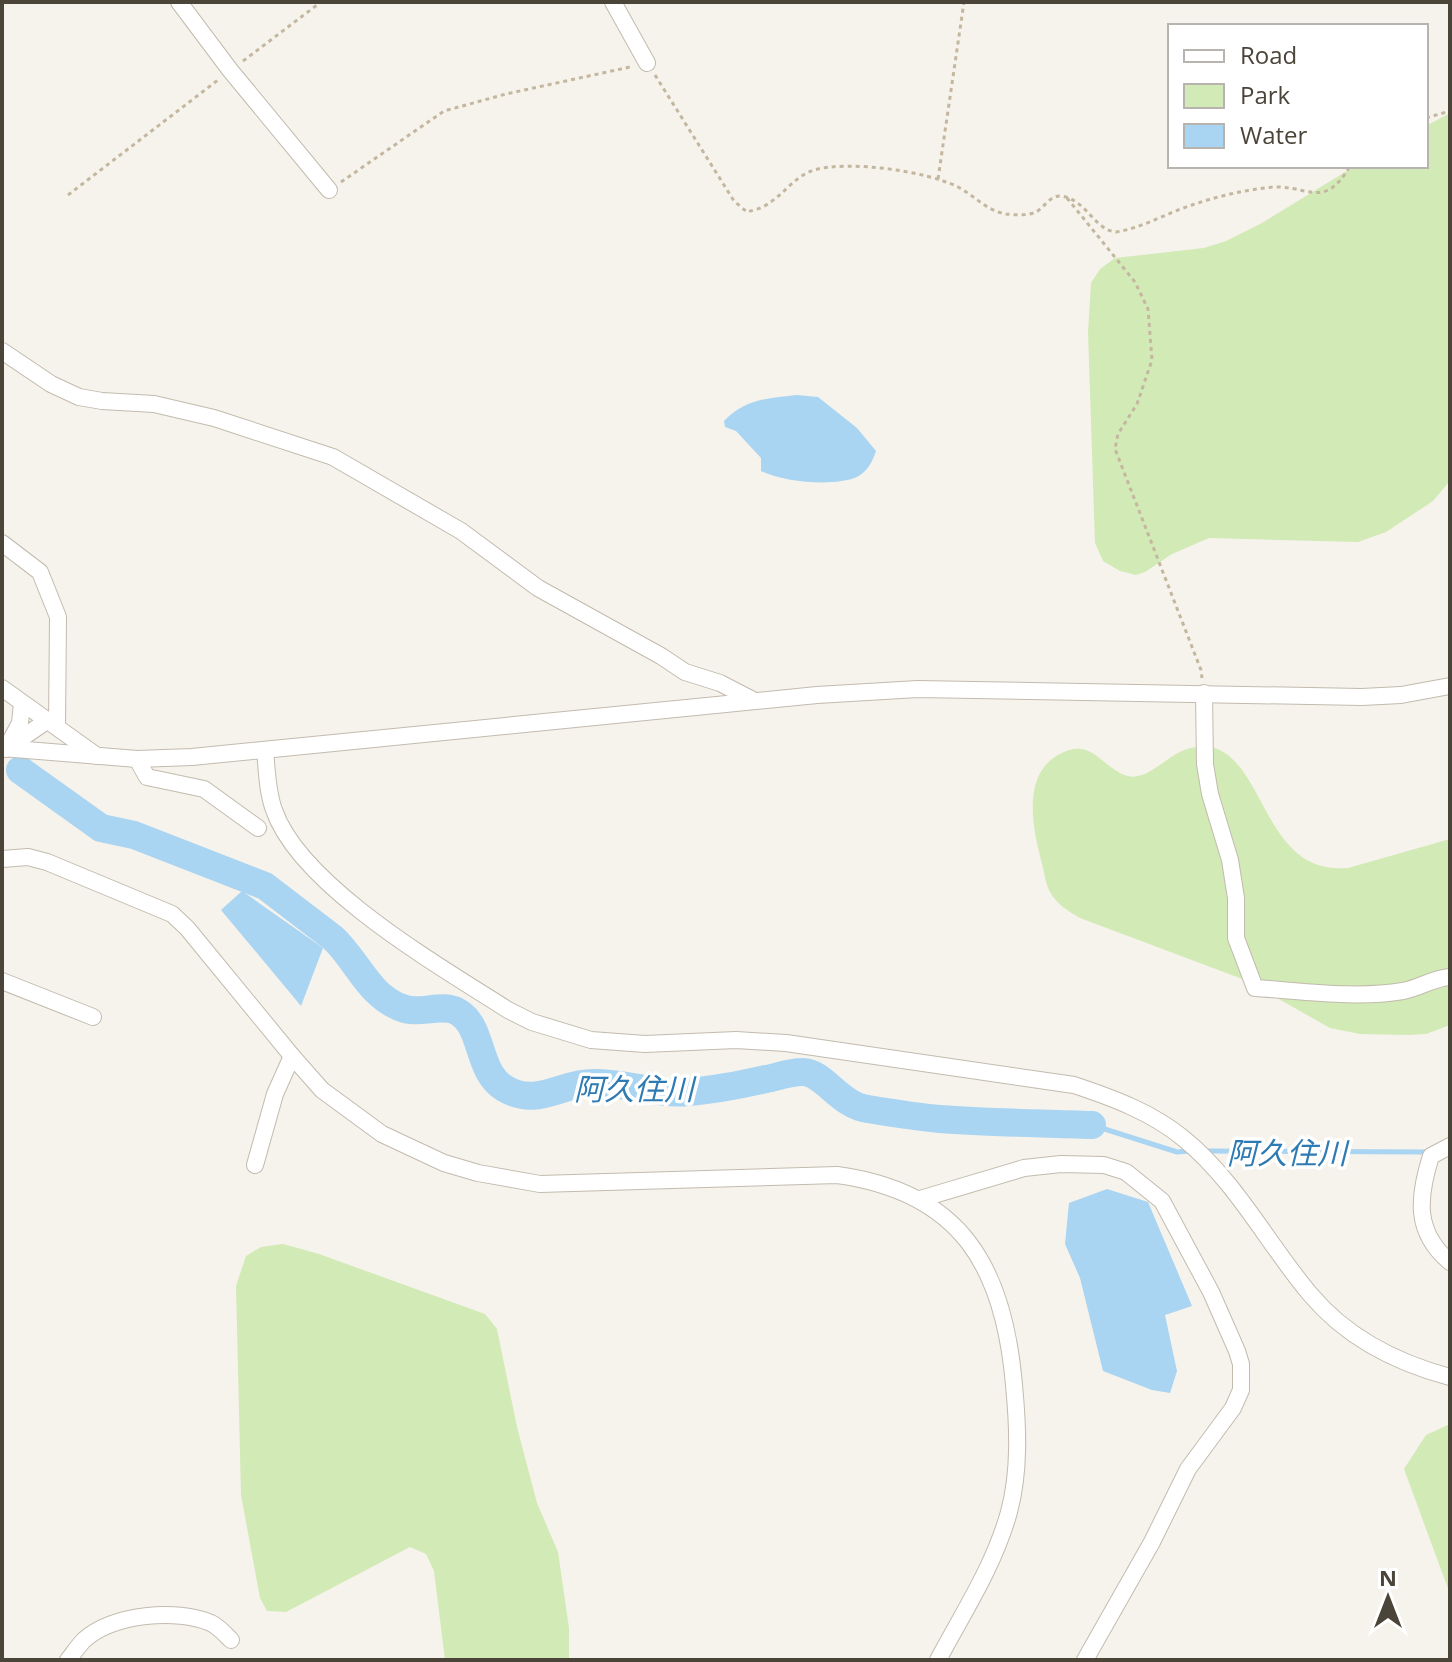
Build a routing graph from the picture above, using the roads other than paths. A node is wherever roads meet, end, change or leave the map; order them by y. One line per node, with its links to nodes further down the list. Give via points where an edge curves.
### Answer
1 (179, 2): 4 (street)
2 (613, 2): 3 (street)
3 (647, 63)
4 (329, 190)
5 (2, 351): 10 (street, via 79,397 154,404 214,418 333,457 461,531 538,588 685,672)
6 (2, 543): 12 (street, via 40,572 58,617)
7 (1450, 686): 9 (street, via 1362,697)
8 (2, 688): 11 (street)
9 (1204, 693): 10 (street, via 918,689); 19 (street, via 1210,794 1230,860 1236,938 1255,988 1343,994 1406,991)
10 (754, 701): 14 (street)
11 (22, 703): 12 (street); 13 (street, via 20,723)
12 (53, 723): 13 (street); 15 (street)
13 (4, 748): 15 (street)
14 (265, 750): 16 (street); 27 (street, via 274,810 310,866 360,909 508,1010 591,1040 786,1043 1074,1085 1106,1095 1162,1122 1215,1167 1312,1296 1346,1328 1404,1363)
15 (98, 757): 16 (street)
16 (137, 759): 17 (street, via 147,777 204,789)
17 (258, 828)
18 (2, 859): 22 (street, via 47,862 172,914)
19 (1450, 977)
20 (2, 981): 21 (street)
21 (93, 1017)
22 (292, 1056): 24 (street); 25 (street, via 322,1090 382,1134 478,1173 514,1181 578,1184 837,1175 888,1185)
23 (1450, 1146): 26 (street, via 1431,1156 1423,1187 1427,1237)
24 (255, 1165)
25 (920, 1199): 30 (street, via 956,1229 987,1269 1005,1316 1018,1425 1016,1474 992,1563); 31 (street, via 1024,1168 1104,1165 1126,1172 1162,1201 1237,1351 1242,1377 1233,1408 1188,1469)
26 (1450, 1262)
27 (1450, 1377)
28 (231, 1640): 29 (street, via 214,1624 186,1616 136,1617 85,1639)
29 (68, 1660)
30 (938, 1660)
31 (1085, 1660)

